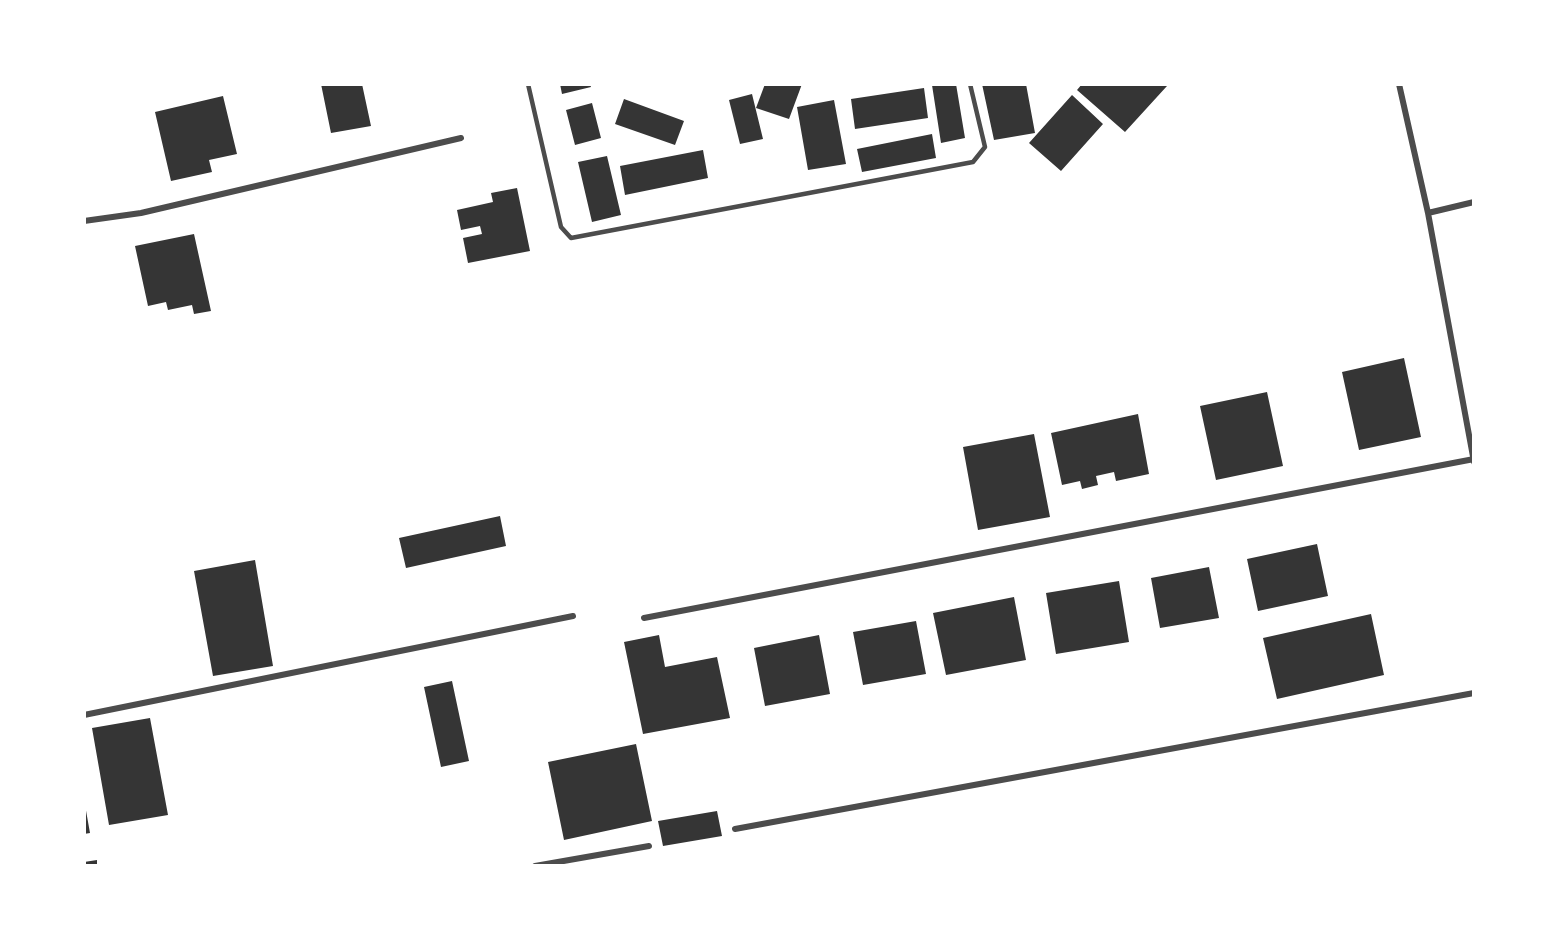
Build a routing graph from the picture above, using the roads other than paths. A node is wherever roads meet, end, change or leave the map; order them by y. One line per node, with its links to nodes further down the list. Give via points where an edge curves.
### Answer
1 (528, 84): 2 (lane, via 561,227 571,238 973,162 985,147)
2 (970, 84)
3 (1399, 84): 6 (street)
4 (461, 138): 7 (street, via 141,213)
5 (1474, 202): 6 (street)
6 (1428, 213): 8 (street)
7 (84, 220)
8 (1474, 460): 10 (street)
9 (573, 616): 12 (street)
10 (644, 618)
11 (1474, 693): 13 (street)
12 (84, 715)
13 (735, 829)
14 (648, 846): 15 (street)
15 (535, 866)

